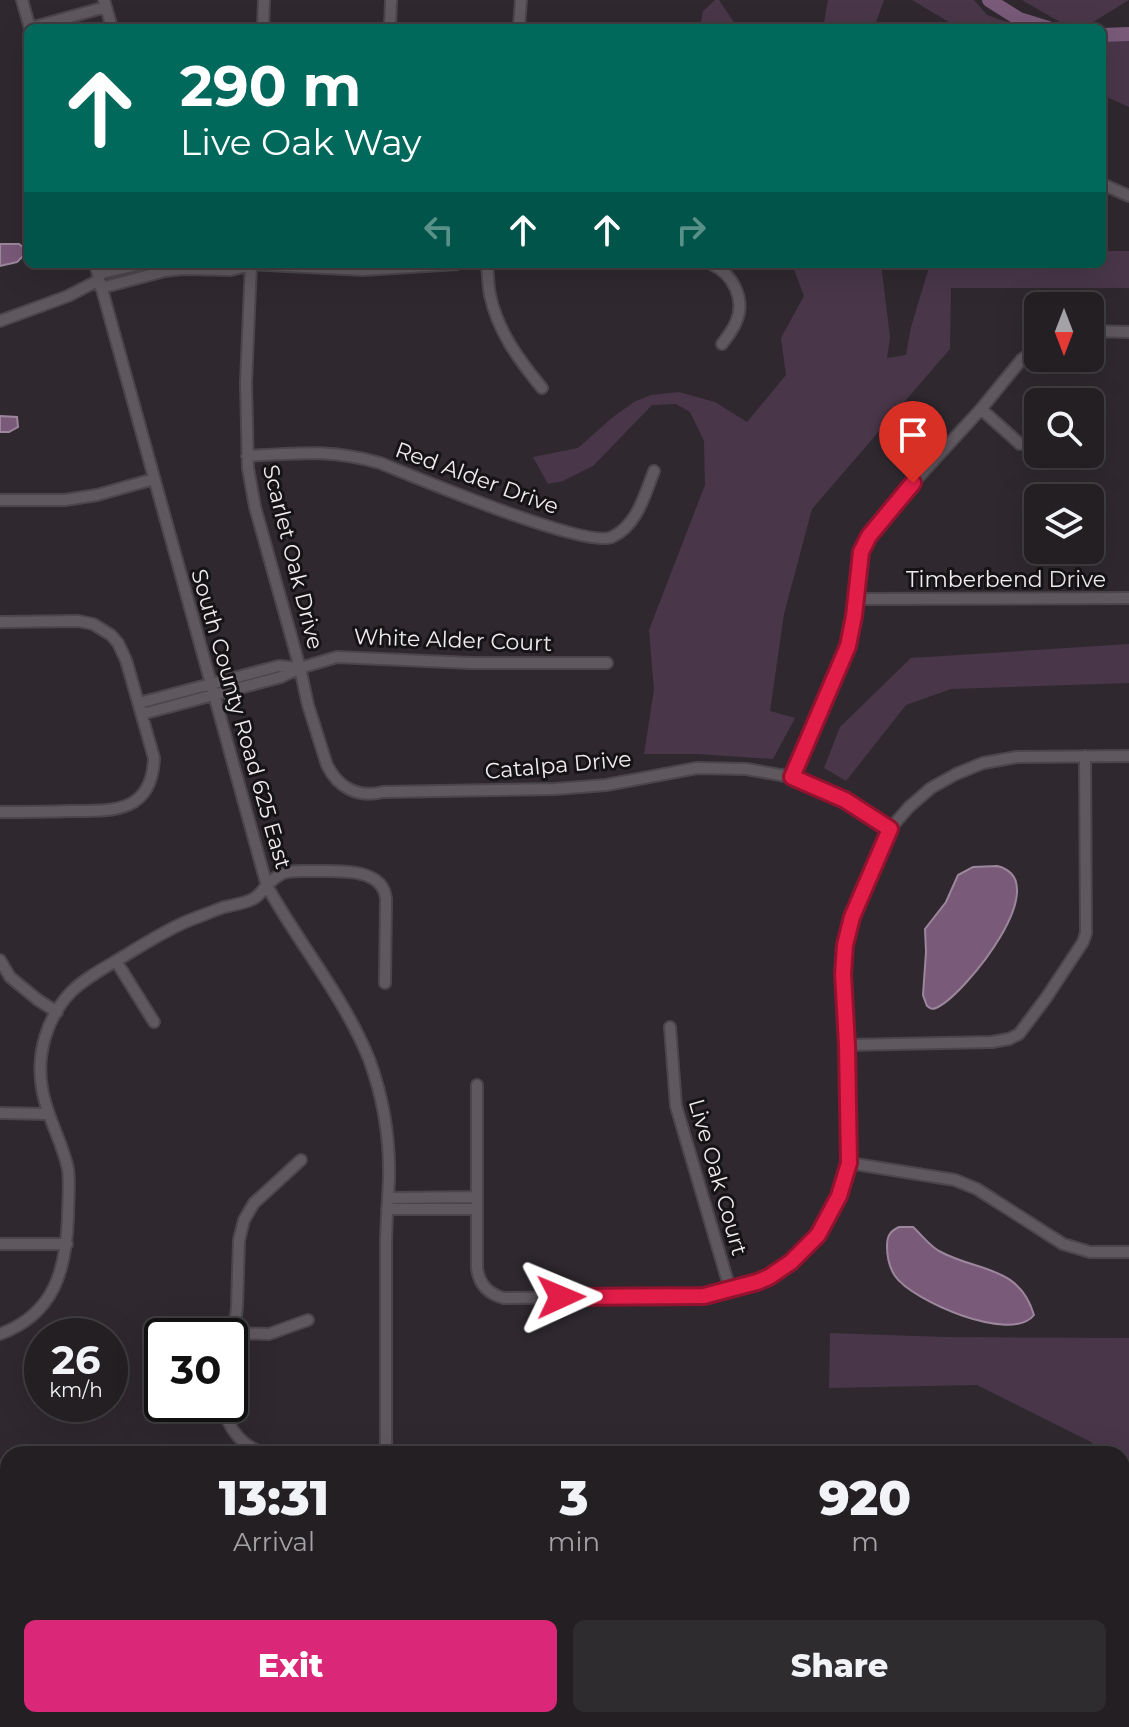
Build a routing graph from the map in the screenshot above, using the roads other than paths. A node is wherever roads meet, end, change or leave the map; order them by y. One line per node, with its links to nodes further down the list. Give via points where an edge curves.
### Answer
1 (22, 0): 6 (street)
2 (264, 0): 9 (street)
3 (391, 0): 10 (street)
4 (521, 0): 11 (street)
5 (105, 4): 7 (street); 8 (street)
6 (29, 24)
7 (42, 24)
8 (111, 24)
9 (263, 24)
10 (390, 24)
11 (519, 24)
12 (1106, 186): 13 (street)
13 (1129, 196)
14 (127, 268): 21 (street)
15 (237, 268): 21 (street)
16 (250, 268): 30 (street, Scarlet Oak Drive)
17 (325, 268): 18 (street)
18 (394, 268)
19 (487, 268): 27 (street, via 490,295 513,352)
20 (718, 268): 25 (street, via 736,289 740,309)
21 (98, 276): 22 (street, via 68,296); 32 (street, South County Road 625 East)
22 (0, 321)
23 (1104, 331): 24 (street)
24 (1129, 332)
25 (722, 344)
26 (1024, 358): 28 (street)
27 (542, 388)
28 (981, 409): 29 (street); 35 (street, via 869,536 861,552)
29 (1020, 444)
30 (247, 456): 31 (street, Red Alder Drive, via 352,455 555,529 602,540 631,523); 38 (street, Scarlet Oak Drive, via 255,507)
31 (654, 471)
32 (154, 479): 33 (street, via 65,500); 39 (street, South County Road 625 East)
33 (0, 500)
34 (1129, 598): 35 (street, Timberbend Drive)
35 (856, 599): 43 (street, via 848,646)
36 (0, 622): 40 (street, via 78,621 100,627 122,650)
37 (607, 663): 38 (street, White Alder Court, via 337,657)
38 (300, 668): 39 (street, White Alder Court, via 281,677); 43 (street, Catalpa Drive, via 331,774 361,793 555,789 697,768)
39 (213, 688): 40 (street, White Alder Court); 46 (street, South County Road 625 East)
40 (140, 708): 44 (street, via 154,758 148,789 136,801 113,810)
41 (1085, 756): 42 (street); 45 (street, via 1017,757 969,768 920,797); 53 (street, via 1086,933 1019,1034 992,1042)
42 (1129, 756)
43 (792, 777): 45 (street, Catalpa Drive, via 845,800)
44 (0, 812)
45 (890, 829): 53 (street, via 845,945)
46 (267, 886): 48 (street, via 256,898 184,923); 49 (street, via 284,871 351,872 379,883 386,899); 60 (street, South County Road 625 East, via 350,1019 368,1059 384,1117)
47 (0, 960): 50 (street, via 10,977)
48 (116, 961): 50 (street, via 79,985); 51 (street)
49 (385, 983)
50 (57, 1012): 56 (street, via 40,1060)
51 (154, 1022)
52 (670, 1027): 64 (street, Live Oak Court, via 675,1104)
53 (847, 1045): 58 (street)
54 (477, 1085): 59 (street)
55 (0, 1113): 56 (street)
56 (48, 1114): 62 (street, via 68,1168)
57 (301, 1160): 65 (street, via 260,1196 244,1220)
58 (849, 1163): 63 (street, via 955,1180 1063,1244 1090,1252); 64 (street, via 833,1209 810,1244 769,1277)
59 (477, 1203): 60 (street); 64 (street, via 478,1274 497,1296 704,1296)
60 (388, 1204): 71 (street, South County Road 625 East)
61 (0, 1244): 62 (street)
62 (67, 1244): 68 (street, via 59,1279 43,1304)
63 (1129, 1252)
64 (730, 1289)
65 (236, 1318)
66 (308, 1320): 67 (street, via 269,1334)
67 (248, 1333)
68 (0, 1334)
69 (229, 1422): 70 (street)
70 (250, 1446)
71 (386, 1446)

